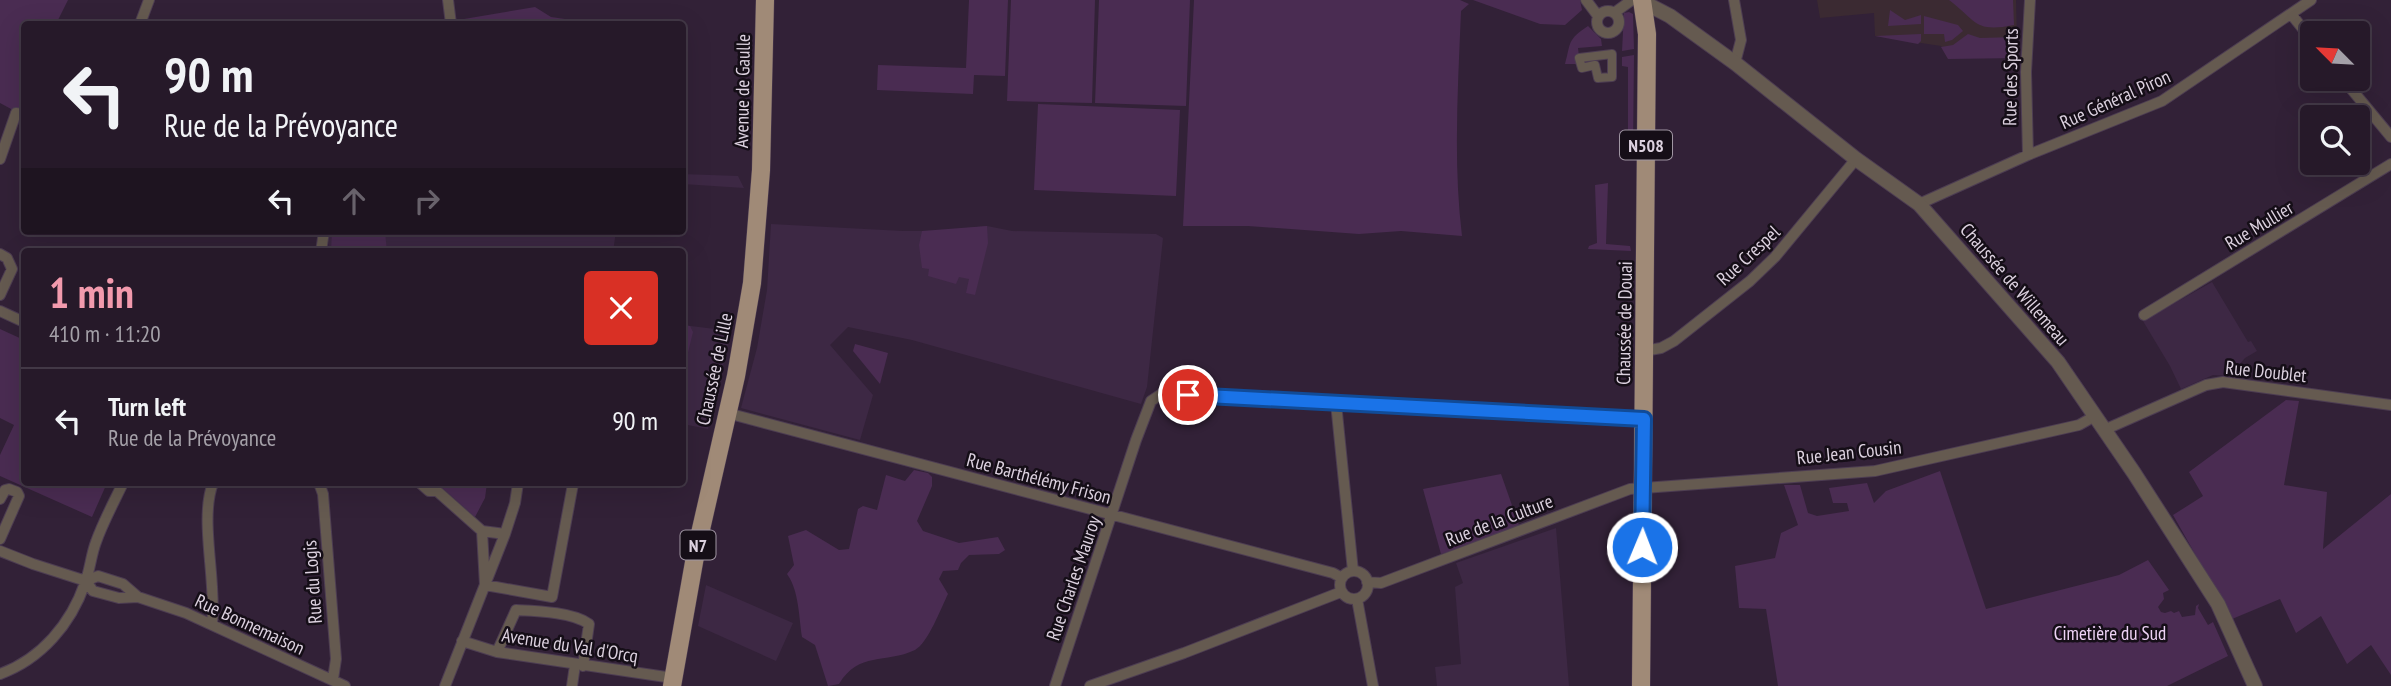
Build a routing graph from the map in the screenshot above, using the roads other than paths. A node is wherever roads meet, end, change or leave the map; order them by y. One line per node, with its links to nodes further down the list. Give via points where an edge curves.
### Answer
1 (149, 0): 12 (street)
2 (448, 0): 13 (street)
3 (765, 0): 24 (main road, Avenue de Gaulle / N7)
4 (1586, 0): 11 (street)
5 (1734, 0): 15 (street, via 1741,40)
6 (2030, 0): 20 (street, Rue des Sports)
7 (2311, 0): 10 (street, Rue Général Piron)
8 (1639, 1): 9 (street); 15 (street, Chaussée de Willemeau, via 1670,16); 31 (main road, Chaussée de Douai / N508, via 1647,34)
9 (1614, 13): 11 (street); 11 (street, via 1618,26 1610,33 1598,26)
10 (2291, 14): 14 (street); 20 (street, Rue Général Piron, via 2162,102)
11 (1598, 16)
12 (141, 21)
13 (451, 21)
14 (2300, 25)
15 (1735, 63): 22 (street, Chaussée de Willemeau)
16 (1582, 68): 16 (street, via 1579,58 1612,54 1612,77 1598,78 1595,65)
17 (2353, 91): 19 (street)
18 (20, 113): 21 (street)
19 (2391, 137)
20 (2028, 155): 25 (street, Rue Général Piron)
21 (0, 159)
22 (1856, 159): 25 (street, Chaussée de Willemeau); 31 (street, Rue Crespel, via 1794,236 1750,281 1674,341)
23 (2391, 164): 29 (street, Rue Mullier)
24 (760, 183): 34 (main road, Chaussée de Lille / N7, via 748,309)
25 (1919, 204): 35 (street, Chaussée de Willemeau, via 2058,362)
26 (0, 254): 27 (street, via 8,258 12,269)
27 (0, 295)
28 (0, 311): 30 (street)
29 (2144, 315)
30 (21, 321)
31 (1644, 351): 36 (main road, Chaussée de Douai / N508)
32 (1336, 403): 36 (street); 46 (street, Rue Charles Mauroy, via 1163,394 1151,401); 51 (street)
33 (2391, 405): 37 (street, Rue Doublet, via 2222,382)
34 (727, 414): 46 (street, Rue Barthélémy Frison); 64 (main road, Chaussée de Lille / N7)
35 (2095, 416): 37 (street, Chaussée de Willemeau); 44 (street, Rue Jean Cousin, via 2077,425 1875,471)
36 (1644, 419): 44 (main road, Chaussée de Douai / N508)
37 (2104, 430): 72 (street, Chaussée de Willemeau, via 2218,604)
38 (122, 486): 53 (street, via 96,542)
39 (212, 486): 58 (street, via 208,503)
40 (320, 486): 63 (street, Rue du Logis, via 335,646)
41 (518, 486): 48 (street)
42 (573, 486): 55 (street, via 552,597)
43 (436, 487): 47 (street)
44 (1643, 488): 54 (street, Rue de la Culture, via 1381,583); 71 (main road, Chaussée de Douai / N508)
45 (0, 499): 49 (street, via 9,489 19,496)
46 (1113, 516): 52 (street, Rue Barthélémy Frison); 68 (street, Rue Charles Mauroy)
47 (482, 531): 48 (street); 55 (street)
48 (505, 534): 55 (street)
49 (0, 539)
50 (0, 551): 53 (street, Rue Bonnemaison)
51 (1353, 571): 52 (street); 54 (street)
52 (1342, 578): 56 (street)
53 (86, 581): 58 (street, Rue Bonnemaison, via 93,591 119,598 138,597); 62 (street, via 55,637 39,654)
54 (1367, 582): 57 (street, via 1366,592)
55 (485, 585): 59 (street)
56 (1341, 592): 57 (street); 69 (street)
57 (1357, 599): 70 (street)
58 (212, 623): 63 (street, Rue Bonnemaison)
59 (462, 641): 60 (street, Avenue du Val d'Orcq); 66 (street)
60 (496, 652): 61 (street, Avenue du Val d'Orcq); 61 (street, via 516,610 541,611 589,624)
61 (579, 665): 64 (street, Avenue du Val d'Orcq); 67 (street)
62 (0, 674)
63 (333, 679): 65 (street, Rue Bonnemaison)
64 (673, 682)
65 (345, 686)
66 (445, 686)
67 (572, 686)
68 (1055, 686)
69 (1090, 686)
70 (1373, 686)
71 (1641, 686)
72 (2255, 686)

